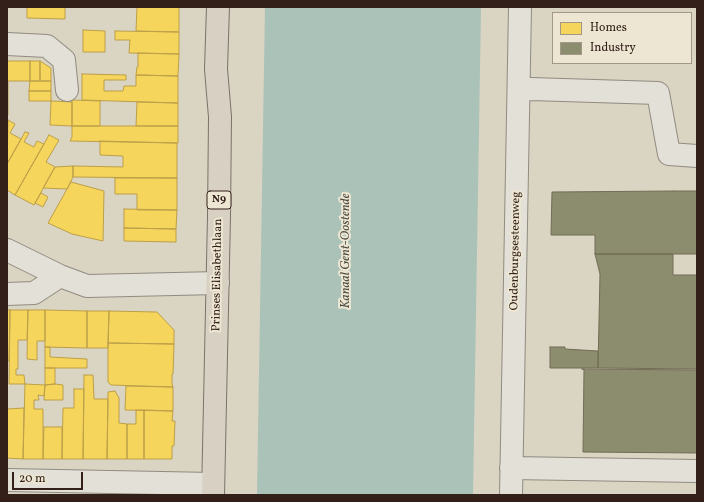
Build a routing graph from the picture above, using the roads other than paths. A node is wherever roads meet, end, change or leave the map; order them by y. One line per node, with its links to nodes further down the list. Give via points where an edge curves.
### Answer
1 (218, 7): 9 (main road, Prinses Elisabethlaan / N9)
2 (520, 7): 5 (street, Oudenburgsesteenweg)
3 (7, 44): 4 (street, via 47,46 64,60)
4 (67, 90)
5 (519, 90): 6 (street, via 658,93 669,154); 11 (street, Oudenburgsesteenweg)
6 (697, 156)
7 (7, 250): 8 (street)
8 (60, 276): 9 (street, via 87,286); 10 (street, via 34,293)
9 (218, 283): 14 (main road, Prinses Elisabethlaan / N9)
10 (7, 294)
11 (511, 468): 12 (street); 15 (street, Oudenburgsesteenweg)
12 (697, 471)
13 (7, 480): 14 (street)
14 (213, 489)
15 (511, 495)

